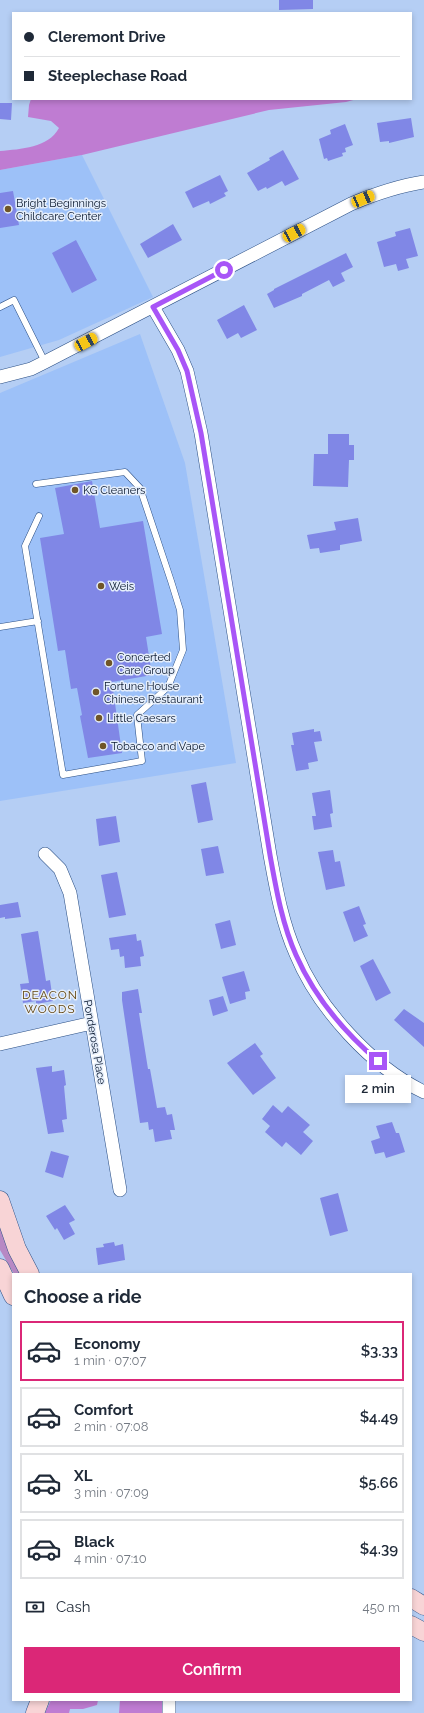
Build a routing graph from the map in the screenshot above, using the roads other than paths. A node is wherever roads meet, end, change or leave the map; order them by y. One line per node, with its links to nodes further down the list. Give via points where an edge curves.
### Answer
1 (424, 182): 3 (street, via 375,193 351,204)
2 (0, 307): 4 (lane, via 14,300)
3 (153, 307): 4 (street); 13 (street, via 178,350 192,389 270,855 289,935 308,980 342,1026 397,1076)
4 (45, 362): 5 (street, via 31,369)
5 (0, 377)
6 (36, 484): 8 (lane, via 125,472 140,488 180,610 183,650 168,687 137,716 142,761 63,775)
7 (39, 516): 8 (lane, via 25,546)
8 (38, 621): 9 (lane)
9 (0, 627)
10 (46, 854): 11 (street, Ponderosa Place, via 60,869 70,893)
11 (92, 1023): 12 (street); 14 (street, Ponderosa Place)
12 (0, 1044)
13 (424, 1092)
14 (120, 1190)
15 (0, 1200): 17 (main road, via 17,1249)
16 (0, 1268): 18 (main road)
17 (29, 1273)
18 (12, 1294)
19 (412, 1599): 20 (main road)
20 (424, 1606)
21 (412, 1626): 22 (main road)
22 (424, 1632)
23 (40, 1701): 25 (main road)
24 (169, 1701): 26 (street)
25 (35, 1713)
26 (169, 1713)

